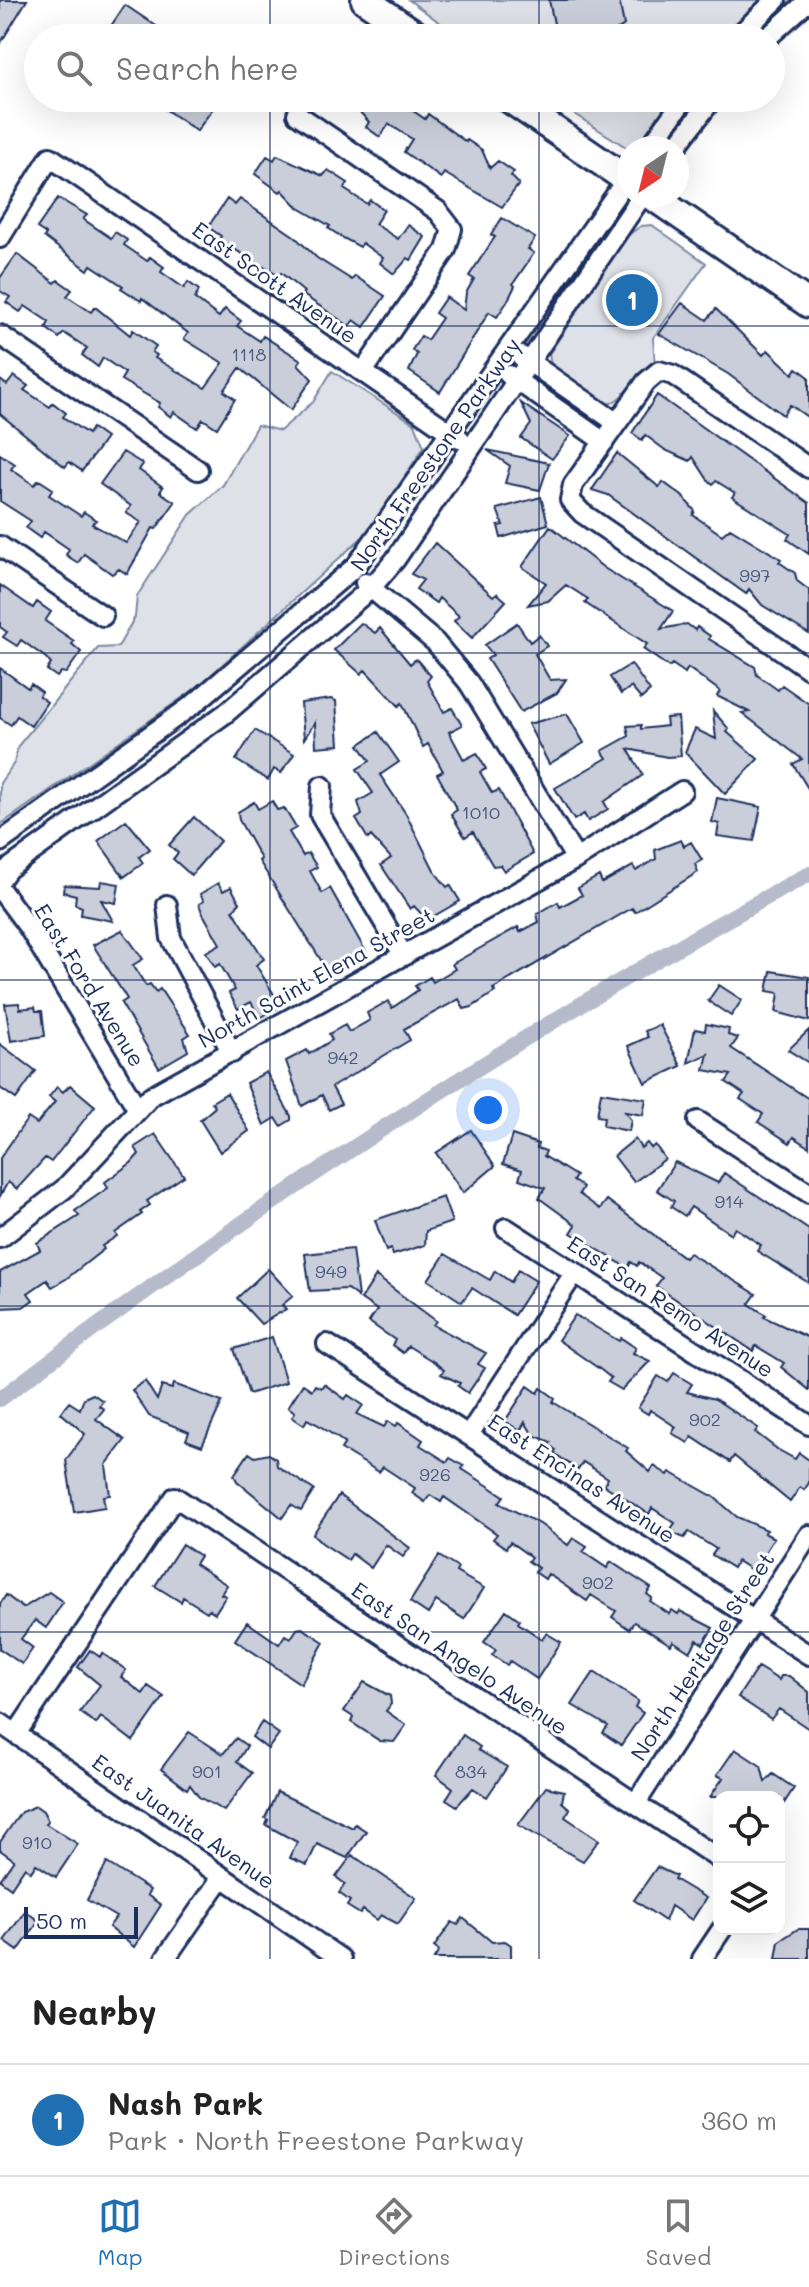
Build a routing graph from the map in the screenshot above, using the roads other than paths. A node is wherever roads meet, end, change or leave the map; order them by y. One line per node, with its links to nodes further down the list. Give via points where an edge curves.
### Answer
1 (365, 0): 4 (main road)
2 (776, 0): 5 (street)
3 (809, 0): 6 (street)
4 (400, 24)
5 (751, 24)
6 (782, 24)
7 (528, 112): 13 (main road)
8 (675, 112): 11 (street)
9 (702, 112): 12 (street)
10 (297, 114): 23 (street, via 438,211 452,229 446,250)
11 (658, 136)
12 (684, 136)
13 (617, 173)
14 (617, 203): 20 (street, North Freestone Parkway)
15 (618, 208): 21 (street, North Freestone Parkway)
16 (669, 208): 18 (main road)
17 (0, 238): 23 (street, East Scott Avenue, via 50,157)
18 (809, 304)
19 (0, 335): 30 (street)
20 (509, 348): 21 (street); 22 (street, North Freestone Parkway)
21 (529, 362): 24 (street, North Freestone Parkway); 25 (street)
22 (497, 367): 24 (street); 26 (street, North Freestone Parkway)
23 (363, 372): 26 (street, East Scott Avenue)
24 (517, 381): 27 (street); 28 (street, North Freestone Parkway)
25 (617, 423): 27 (street); 29 (street, via 659,371 673,375)
26 (451, 432): 28 (street, East Scott Avenue); 32 (street, North Freestone Parkway)
27 (604, 442): 35 (street, via 573,485 570,500)
28 (472, 447): 33 (street, North Freestone Parkway)
29 (809, 468)
30 (198, 470)
31 (0, 546): 34 (street)
32 (350, 571): 33 (street); 38 (street, North Freestone Parkway, via 194,704)
33 (371, 588): 39 (street, via 435,642 469,683); 40 (street, North Freestone Parkway, via 226,713 8,869)
34 (103, 616)
35 (809, 669)
36 (322, 786): 43 (street, via 320,815)
37 (682, 791): 39 (street, North Saint Elena Street)
38 (0, 842)
39 (576, 859): 43 (street, North Saint Elena Street)
40 (0, 880)
41 (0, 889): 45 (street, East Ford Avenue)
42 (167, 905): 44 (street, via 171,938)
43 (404, 956): 44 (street, North Saint Elena Street)
44 (232, 1053): 45 (street, North Saint Elena Street)
45 (137, 1108): 49 (street, North Saint Elena Street, via 64,1189)
46 (698, 1121): 47 (street)
47 (809, 1193)
48 (506, 1228): 50 (street, East San Remo Avenue)
49 (0, 1237)
50 (575, 1272): 52 (street, East San Remo Avenue); 53 (street)
51 (327, 1344): 53 (street, East Encinas Avenue)
52 (809, 1425)
53 (470, 1433): 55 (street, East Encinas Avenue)
54 (809, 1535): 55 (street, North Heritage Street)
55 (755, 1619): 56 (street, East Encinas Avenue); 58 (street, North Heritage Street)
56 (809, 1655)
57 (8, 1728): 58 (street, East San Angelo Avenue, via 175,1497); 60 (street, East Juanita Avenue)
58 (636, 1803): 59 (street, East San Angelo Avenue)
59 (713, 1855)
60 (222, 1877): 62 (street); 63 (street, East Juanita Avenue)
61 (718, 1935): 64 (street)
62 (165, 1959)
63 (341, 1959)
64 (702, 1959)

